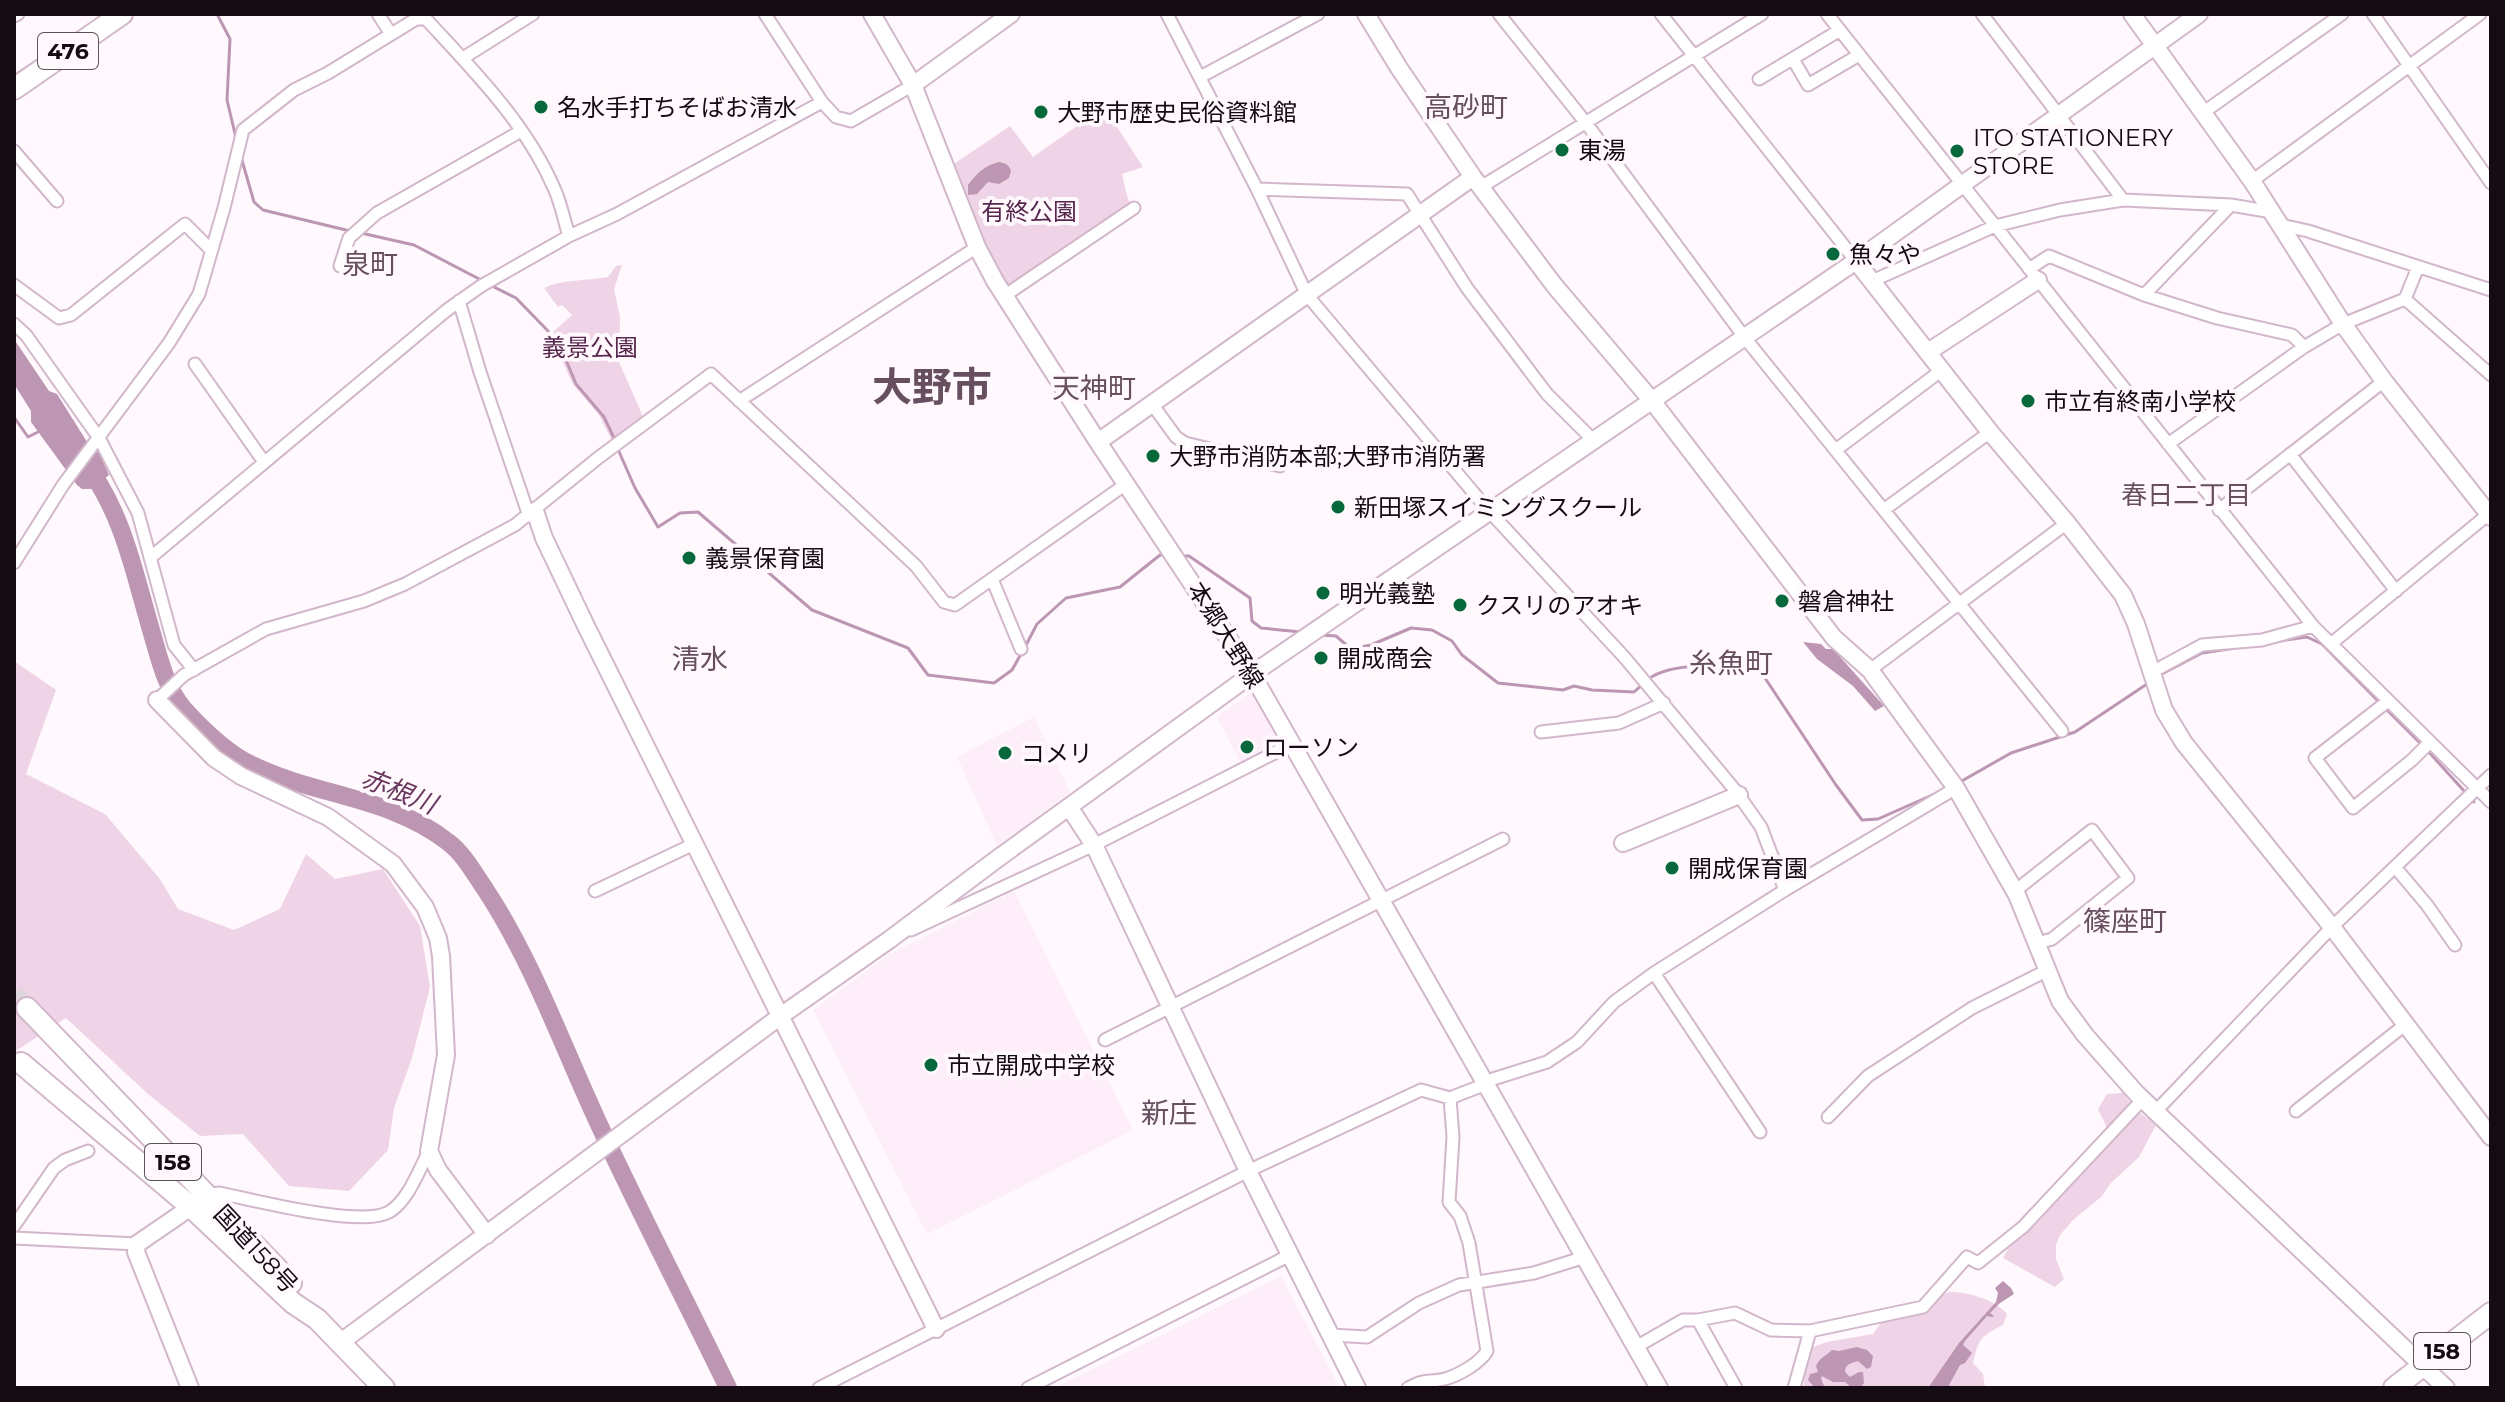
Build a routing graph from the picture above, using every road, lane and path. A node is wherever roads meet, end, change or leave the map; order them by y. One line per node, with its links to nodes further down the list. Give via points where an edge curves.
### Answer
1 (122, 14): 33 (highway, 476)
2 (378, 14): 23 (street)
3 (533, 14): 27 (street)
4 (765, 14): 34 (street)
5 (872, 14): 32 (street, 本郷大野線)
6 (1011, 14): 32 (street)
7 (1167, 14): 30 (street)
8 (1318, 14): 30 (street)
9 (1366, 14): 41 (street)
10 (1499, 14): 37 (street)
11 (1661, 14): 25 (street)
12 (1762, 14): 25 (street)
13 (1827, 14): 22 (street)
14 (1982, 14): 36 (street)
15 (2132, 14): 24 (street)
16 (2199, 14): 24 (street)
17 (2342, 14): 35 (street)
18 (2373, 14): 29 (street)
19 (2480, 14): 29 (street)
20 (2486, 14): 21 (street)
21 (2491, 20)
22 (1840, 30): 26 (street); 28 (street)
23 (391, 34): 27 (street, via 426,19); 54 (street, via 294,90 243,130)
24 (2156, 45): 35 (street); 36 (street)
25 (1693, 55): 37 (street); 55 (street)
26 (1859, 55): 28 (street, via 1808,85); 43 (street)
27 (463, 58): 38 (street)
28 (1793, 59): 31 (street)
29 (2409, 66): 40 (street); 42 (street)
30 (1200, 77): 44 (street)
31 (1759, 79)
32 (913, 85): 34 (street, via 851,121 836,117); 53 (street, 本郷大野線)
33 (14, 89)
34 (822, 102): 52 (street)
35 (2204, 112): 40 (street)
36 (2060, 114): 43 (street); 45 (street)
37 (1586, 123): 41 (street); 69 (street)
38 (521, 131): 52 (street, via 557,192); 56 (street, via 377,213 349,238)
39 (14, 151): 46 (street)
40 (2252, 181): 50 (street)
41 (1477, 182): 49 (street); 77 (street, via 1554,285)
42 (2491, 183)
43 (1961, 184): 51 (street); 55 (street)
44 (1257, 189): 49 (street, via 1407,194); 62 (street)
45 (2123, 200): 47 (street); 51 (street)
46 (57, 201)
47 (2231, 205): 50 (street); 63 (street)
48 (1134, 208): 64 (street)
49 (1421, 214): 62 (street); 81 (street, via 1467,288 1547,394)
50 (2277, 219): 57 (street); 68 (street)
51 (1995, 226): 58 (street); 59 (street)
52 (569, 236): 66 (street)
53 (977, 247): 64 (street, 本郷大野線); 76 (street)
54 (210, 249): 60 (street, via 185,224 71,315 59,318); 80 (street, via 199,294)
55 (1856, 261): 59 (street); 69 (street)
56 (340, 266)
57 (2418, 267): 61 (street); 65 (street)
58 (2033, 274): 63 (street, via 2049,256); 71 (street); 83 (street)
59 (1872, 281): 71 (street)
60 (14, 285)
61 (2491, 290)
62 (1307, 295): 78 (street); 91 (street)
63 (2144, 295): 70 (street, via 2292,335)
64 (1004, 296): 82 (street, 本郷大野線)
65 (2405, 299): 68 (street); 74 (street)
66 (459, 301): 86 (street); 92 (street)
67 (14, 324): 80 (street)
68 (2343, 324): 70 (street); 75 (street)
69 (1745, 338): 77 (street); 84 (street)
70 (2304, 347): 83 (street)
71 (1928, 352): 73 (street)
72 (195, 364): 86 (street)
73 (1942, 370): 79 (street); 84 (street)
74 (2491, 375)
75 (2384, 381): 85 (street); 93 (street)
76 (739, 401): 92 (street, via 711,374); 97 (street, via 916,566 944,602 955,605)
77 (1653, 402): 81 (street); 103 (street, via 1834,638)
78 (1152, 404): 82 (street); 87 (street, via 1185,443)
79 (1990, 432): 89 (street); 94 (street)
80 (97, 441): 95 (street, via 138,513); 96 (street)
81 (1594, 441): 91 (street)
82 (1098, 442): 88 (street, 本郷大野線)
83 (2168, 444): 90 (street)
84 (1837, 449): 89 (street)
85 (2290, 454): 90 (street); 98 (street)
86 (264, 462): 95 (street)
87 (1280, 466)
88 (1126, 484): 97 (street); 106 (street, 本郷大野線)
89 (1885, 509): 99 (street)
90 (2219, 510): 100 (street)
91 (1489, 511): 106 (street); 109 (street)
92 (532, 513): 104 (street, via 405,584 266,629); 121 (street)
93 (2490, 514): 98 (street)
94 (2067, 523): 99 (street); 105 (street, via 2123,595)
95 (150, 558): 104 (street, via 174,645)
96 (14, 563)
97 (992, 579): 102 (street)
98 (2396, 591): 101 (street)
99 (1959, 603): 103 (street); 110 (street)
100 (2313, 626): 101 (street); 105 (street, via 2262,640 2202,645)
101 (2332, 643): 108 (street)
102 (1021, 649)
103 (1870, 670): 116 (street)
104 (189, 672): 107 (street)
105 (2152, 672): 129 (street, via 2164,710 2184,743)
106 (1252, 674): 113 (street, 本郷大野線); 119 (street)
107 (159, 698): 150 (street, via 214,758 328,817 393,864 425,907 441,956 446,1055)
108 (2388, 701): 112 (street); 112 (street, via 2315,758 2353,808)
109 (1664, 703): 111 (street, via 1619,723); 117 (street)
110 (2062, 731)
111 (1541, 732)
112 (2429, 743): 115 (street)
113 (1292, 744): 123 (street); 128 (street, 本郷大野線)
114 (2491, 775): 115 (street)
115 (2477, 787): 118 (street); 124 (street)
116 (1956, 788): 125 (street); 127 (street)
117 (1739, 795): 122 (street); 125 (street, via 1761,827)
118 (2491, 802)
119 (1069, 807): 123 (street); 130 (street)
120 (1503, 839): 128 (street)
121 (696, 843): 126 (street); 137 (street)
122 (1623, 843)
123 (1094, 845): 130 (street); 135 (street)
124 (2395, 867): 129 (street); 132 (street)
125 (1785, 890): 134 (street)
126 (595, 891)
127 (2015, 891): 131 (street); 131 (street, via 2092,830 2128,878 2052,939)
128 (1381, 900): 135 (street); 141 (street, 本郷大野線)
129 (2332, 927): 138 (street); 144 (street)
130 (889, 940): 137 (street)
131 (2038, 943): 133 (street)
132 (2455, 945)
133 (2048, 970): 143 (street, via 2060,1001 2085,1035); 146 (street, via 1972,1008 1868,1076)
134 (1654, 973): 141 (street, via 1547,1062); 147 (street)
135 (1170, 1007): 139 (street); 151 (street)
136 (27, 1008): 152 (highway, 国道158号 / 158)
137 (782, 1015): 154 (street); 162 (street)
138 (2406, 1024): 145 (street); 148 (street)
139 (1105, 1040)
140 (21, 1063): 152 (highway, 国道158号 / 158)
141 (1486, 1084): 142 (street); 158 (street, 本郷大野線)
142 (1450, 1098): 151 (street, via 1421,1090); 159 (street, via 1449,1202 1460,1216)
143 (2143, 1099): 144 (street); 163 (street, via 2023,1227 1978,1263 1967,1257 1923,1307)
144 (2156, 1111): 167 (street)
145 (2296, 1111)
146 (1828, 1117)
147 (1760, 1132)
148 (2491, 1137)
149 (88, 1151): 153 (street, via 54,1168)
150 (429, 1151): 152 (street, via 402,1199 376,1217 300,1210 219,1193); 154 (street)
151 (1248, 1171): 157 (street); 162 (street)
152 (198, 1201): 156 (street); 165 (highway, 国道158号 / 158, via 293,1303)
153 (14, 1226)
154 (487, 1235): 165 (street)
155 (14, 1238): 156 (street)
156 (137, 1244): 169 (street)
157 (1290, 1255): 164 (street); 172 (street)
158 (1589, 1264): 159 (street); 166 (street, 本郷大野線)
159 (1477, 1283): 164 (street, via 1419,1303 1367,1337); 174 (street, via 1487,1351 1482,1359 1446,1379 1423,1380)
160 (2491, 1313): 167 (highway, 158)
161 (1698, 1320): 163 (street, via 1735,1313 1771,1330); 166 (street, via 1683,1320); 175 (street)
162 (936, 1329): 171 (street)
163 (1810, 1331): 176 (street)
164 (1331, 1335): 173 (street)
165 (341, 1342): 170 (highway, 国道158号 / 158)
166 (1636, 1347): 168 (street, 本郷大野線)
167 (2422, 1366): 177 (highway, 158); 178 (street)
168 (1653, 1386)
169 (190, 1388)
170 (384, 1388)
171 (819, 1388)
172 (1028, 1388)
173 (1357, 1388)
174 (1408, 1388)
175 (1736, 1388)
176 (1794, 1388)
177 (2394, 1388)
178 (2446, 1388)

